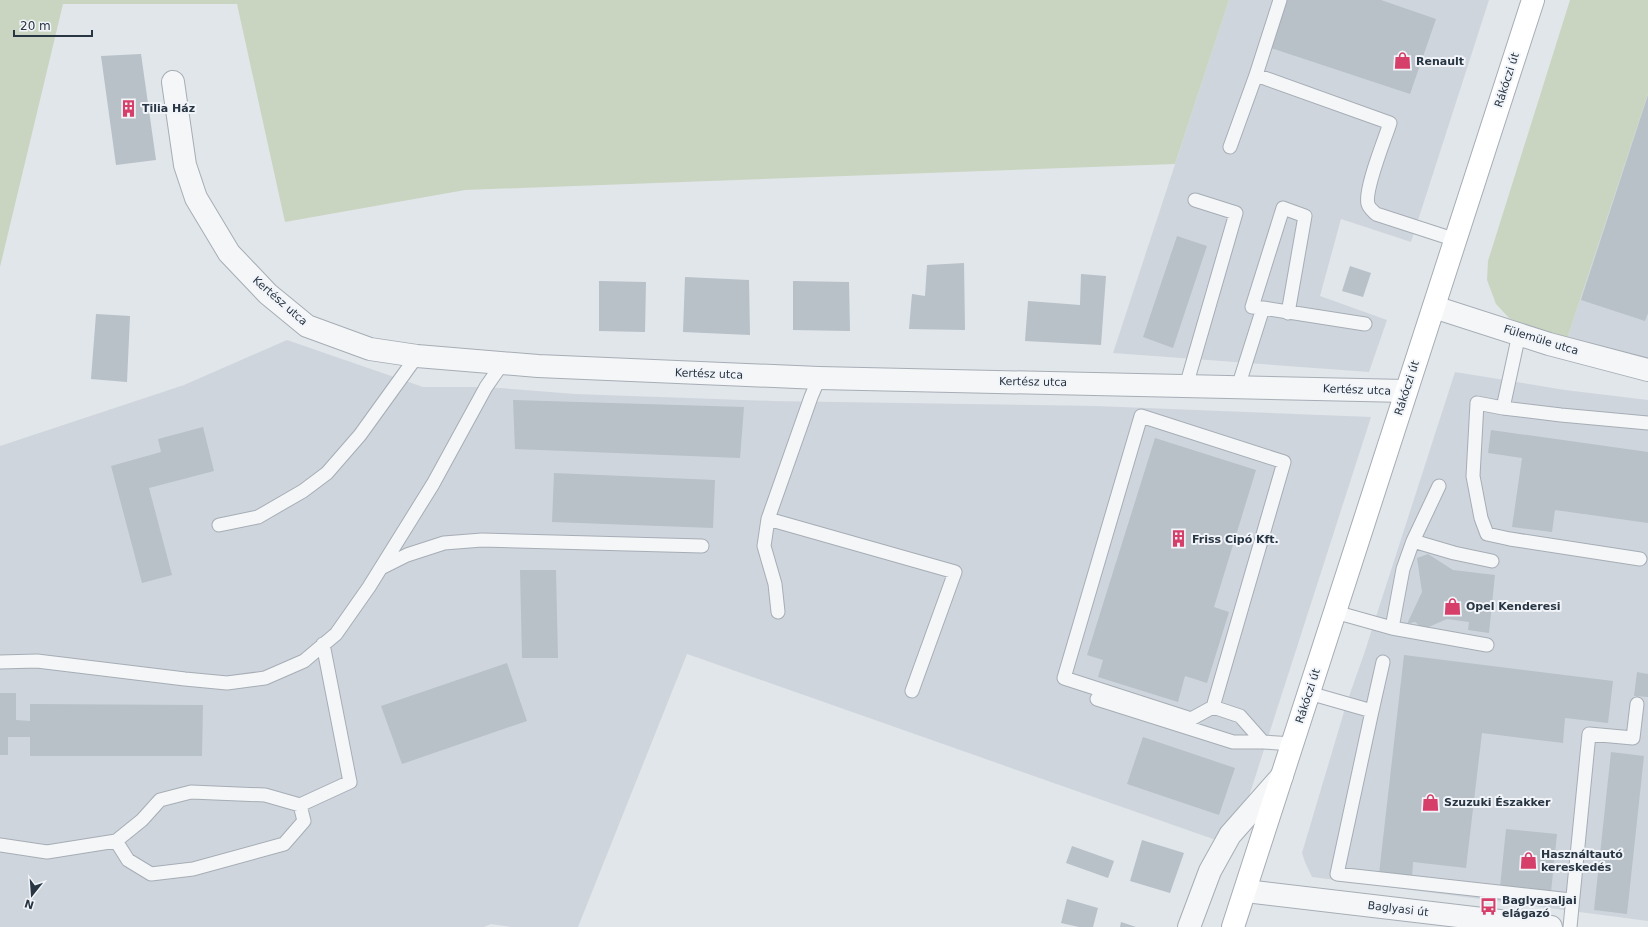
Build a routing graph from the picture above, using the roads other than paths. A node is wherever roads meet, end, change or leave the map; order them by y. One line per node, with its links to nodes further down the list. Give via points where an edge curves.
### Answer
1 (1280, 0): 3 (lane)
2 (1533, 0): 7 (main road, Rákóczi út)
3 (1256, 76): 5 (lane); 7 (lane, via 1390,123 1367,196 1368,205 1376,214)
4 (173, 82): 13 (street, Kertész utca, via 185,166 196,198 229,253 268,294 306,326 370,349)
5 (1230, 147)
6 (1195, 200): 17 (lane, via 1236,213)
7 (1456, 240): 8 (main road, Rákóczi út)
8 (1434, 307): 12 (street, Fülemüle utca); 19 (main road, Rákóczi út)
9 (1263, 308): 10 (lane); 10 (lane, via 1252,307 1283,208 1305,216); 18 (lane)
10 (1288, 312): 11 (lane)
11 (1365, 324)
12 (1519, 334): 15 (street, Fülemüle utca); 20 (lane)
13 (417, 356): 14 (street, Kertész utca); 24 (lane, via 360,435 327,473 303,491 258,517)
14 (502, 364): 16 (street, Kertész utca); 29 (lane, via 486,387 433,484)
15 (1648, 370)
16 (819, 378): 17 (street, Kertész utca); 23 (lane)
17 (1186, 386): 18 (street, Kertész utca)
18 (1238, 387): 19 (street, Kertész utca)
19 (1406, 391): 31 (main road, Rákóczi út)
20 (1503, 408): 21 (lane); 27 (lane, via 1478,404 1473,476 1481,518 1487,534)
21 (1648, 423)
22 (1439, 486): 25 (lane)
23 (768, 519): 30 (lane, via 764,546 775,584); 37 (lane, via 955,572)
24 (219, 526)
25 (1413, 541): 28 (lane, via 1454,554); 32 (lane, via 1403,569)
26 (702, 546): 29 (lane, via 482,540 444,543 407,555)
27 (1640, 559)
28 (1492, 561)
29 (380, 569): 33 (lane, via 336,634)
30 (778, 612)
31 (1335, 612): 32 (lane); 38 (main road, Rákóczi út)
32 (1392, 628): 34 (lane)
33 (323, 644): 35 (lane, via 304,661 265,678 227,683 37,661); 46 (lane, via 350,782)
34 (1487, 645)
35 (0, 662)
36 (1383, 662): 42 (lane)
37 (912, 691)
38 (1309, 693): 42 (lane); 44 (main road, Rákóczi út)
39 (1097, 699): 43 (lane, via 1233,742)
40 (1637, 704): 50 (lane, via 1633,738 1589,734)
41 (1213, 707): 41 (lane, via 1284,462 1141,416 1064,678 1191,719); 43 (lane, via 1240,716)
42 (1372, 711): 50 (lane, via 1337,874)
43 (1263, 742): 44 (lane)
44 (1293, 744): 45 (main road, Rákóczi út)
45 (1282, 776): 49 (main road, Rákóczi út); 51 (street, Rákóczi út, via 1230,835 1210,872)
46 (300, 805): 47 (lane, via 265,795 191,792 160,800 142,820); 47 (lane, via 304,821 284,844 193,869 151,874 128,860)
47 (116, 841): 48 (lane, via 47,852)
48 (0, 845)
49 (1246, 891): 52 (main road, Rákóczi út); 53 (street, Baglyasi út)
50 (1571, 900): 54 (lane)
51 (1189, 927)
52 (1233, 927)
53 (1551, 927)
54 (1570, 927)

